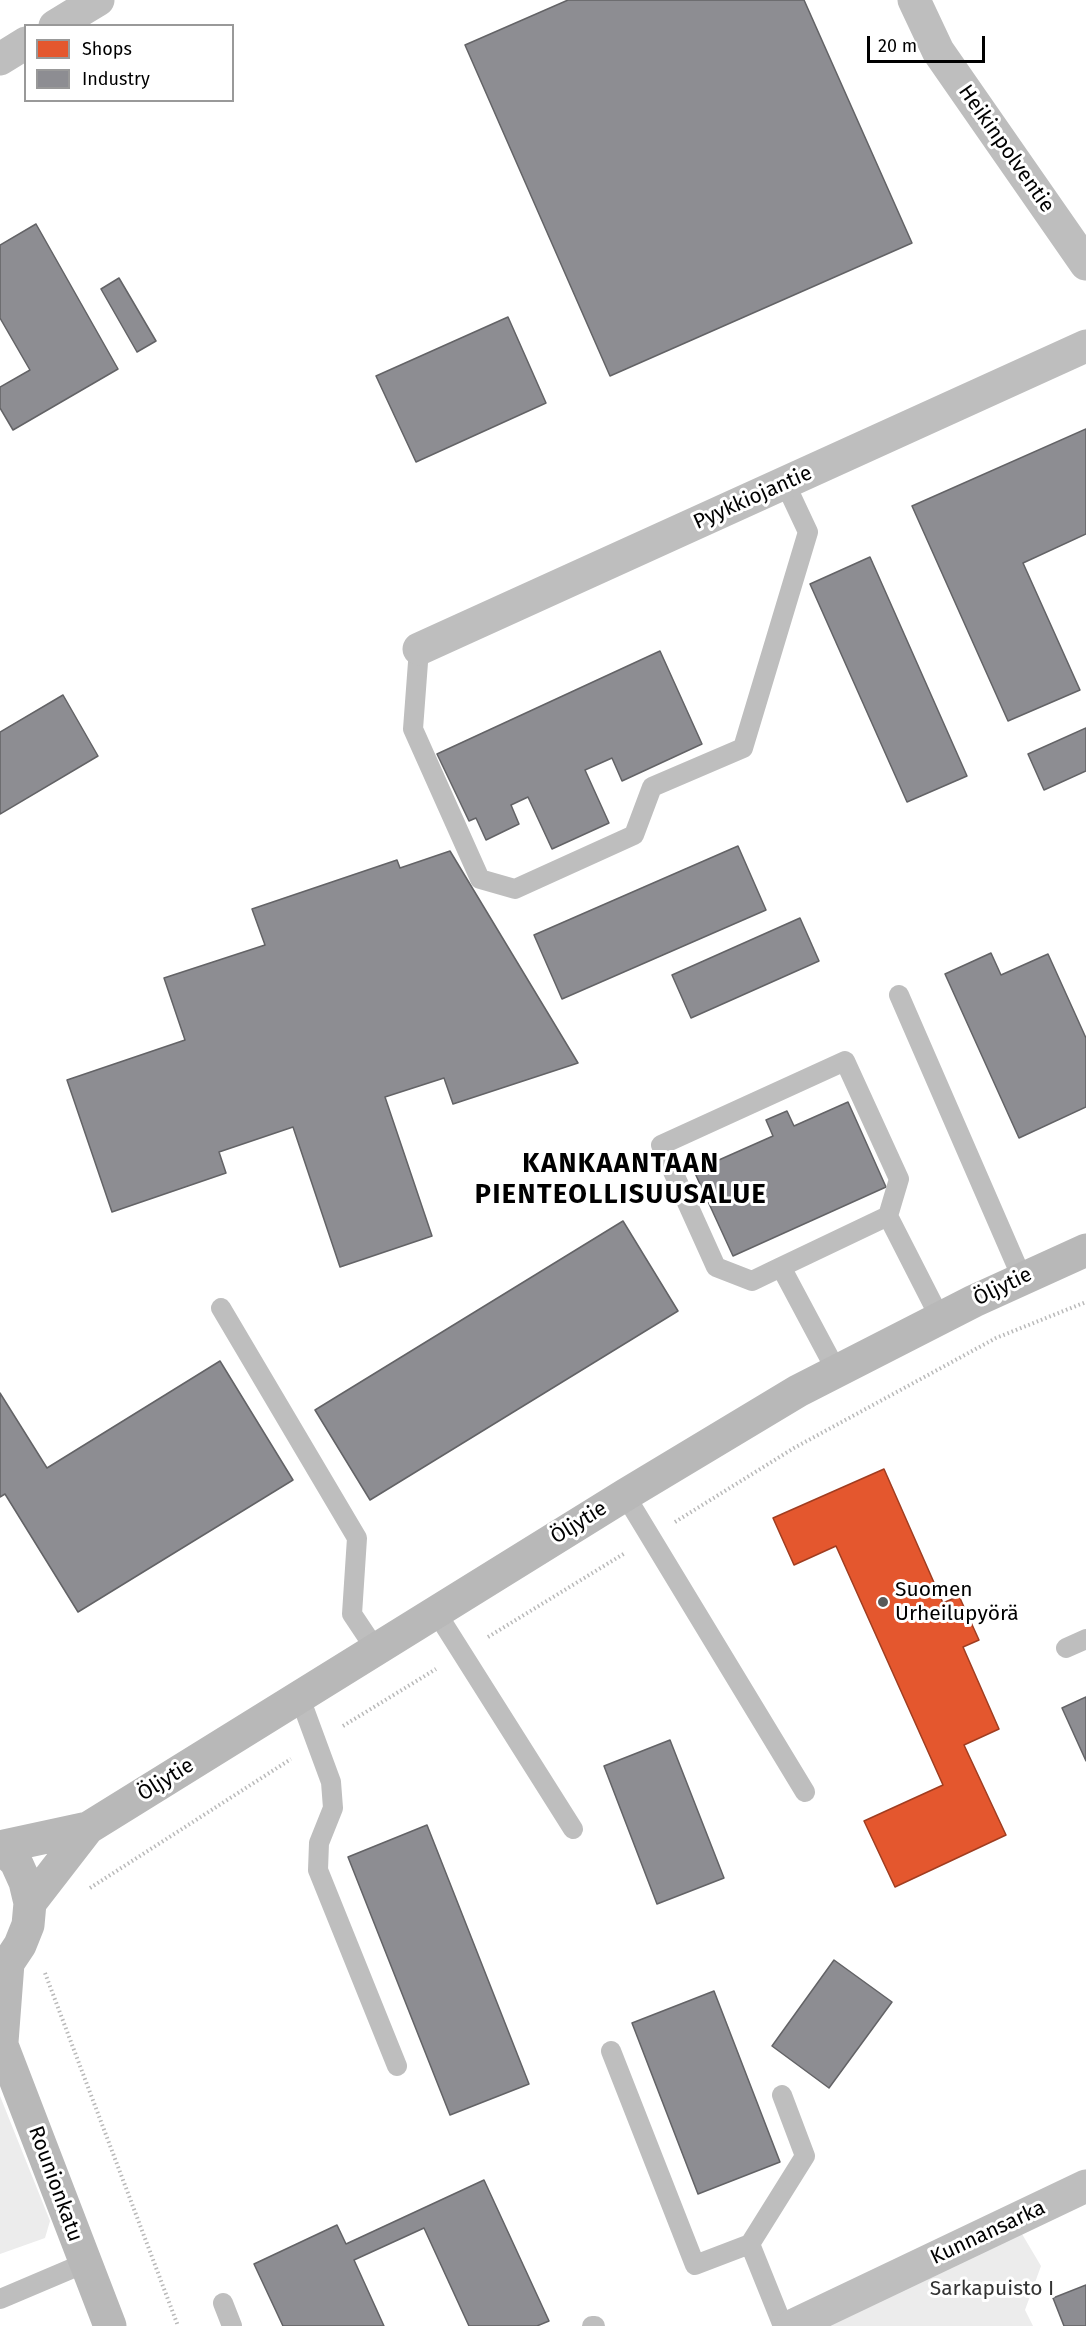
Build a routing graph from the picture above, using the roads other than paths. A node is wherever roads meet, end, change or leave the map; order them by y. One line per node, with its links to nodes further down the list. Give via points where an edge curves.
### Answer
1 (98, 0): 3 (street)
2 (914, 0): 6 (street, Heikinpolventie, via 938,51)
3 (59, 24)
4 (24, 44): 5 (street)
5 (0, 59)
6 (1086, 264)
7 (1086, 346): 8 (street, Pyykkiojantie)
8 (785, 483): 9 (street, Pyykkiojantie); 9 (lane, via 808,532 743,748 652,787 634,835 515,889 480,879 413,729)
9 (419, 649)
10 (899, 994): 14 (lane)
11 (888, 1216): 13 (lane); 13 (lane, via 899,1179 845,1061 661,1145 716,1267 752,1281); 16 (lane)
12 (1086, 1250): 14 (main road, Öljytie)
13 (781, 1267): 17 (lane)
14 (1022, 1278): 16 (main road, Öljytie)
15 (221, 1308): 22 (lane, via 357,1538 352,1614)
16 (940, 1318): 17 (main road, Öljytie)
17 (837, 1372): 18 (main road, Öljytie, via 798,1391)
18 (625, 1495): 19 (main road, Öljytie); 24 (lane)
19 (436, 1612): 22 (main road, Öljytie); 26 (lane)
20 (1086, 1639): 21 (lane)
21 (1065, 1648)
22 (376, 1650): 23 (main road, Öljytie)
23 (300, 1698): 25 (main road, Öljytie); 32 (lane, via 331,1782 333,1808 319,1843 318,1870)
24 (805, 1792)
25 (88, 1828): 27 (main road, Öljytie); 28 (main road, Öljytie)
26 (573, 1829)
27 (0, 1847): 28 (main road, via 16,1862)
28 (30, 1903): 29 (main road, via 28,1925 20,1945)
29 (4, 1965): 30 (main road, Rounionkatu)
30 (1, 2041): 36 (main road, Rounionkatu)
31 (611, 2052): 35 (lane, via 694,2265)
32 (397, 2066)
33 (782, 2095): 35 (lane, via 805,2156)
34 (1086, 2186): 42 (street, Kunnansarka)
35 (750, 2244): 41 (lane)
36 (85, 2263): 37 (lane); 39 (main road, Rounionkatu)
37 (0, 2299)
38 (223, 2303): 40 (lane)
39 (110, 2326)
40 (232, 2326)
41 (783, 2326)
42 (792, 2326)

